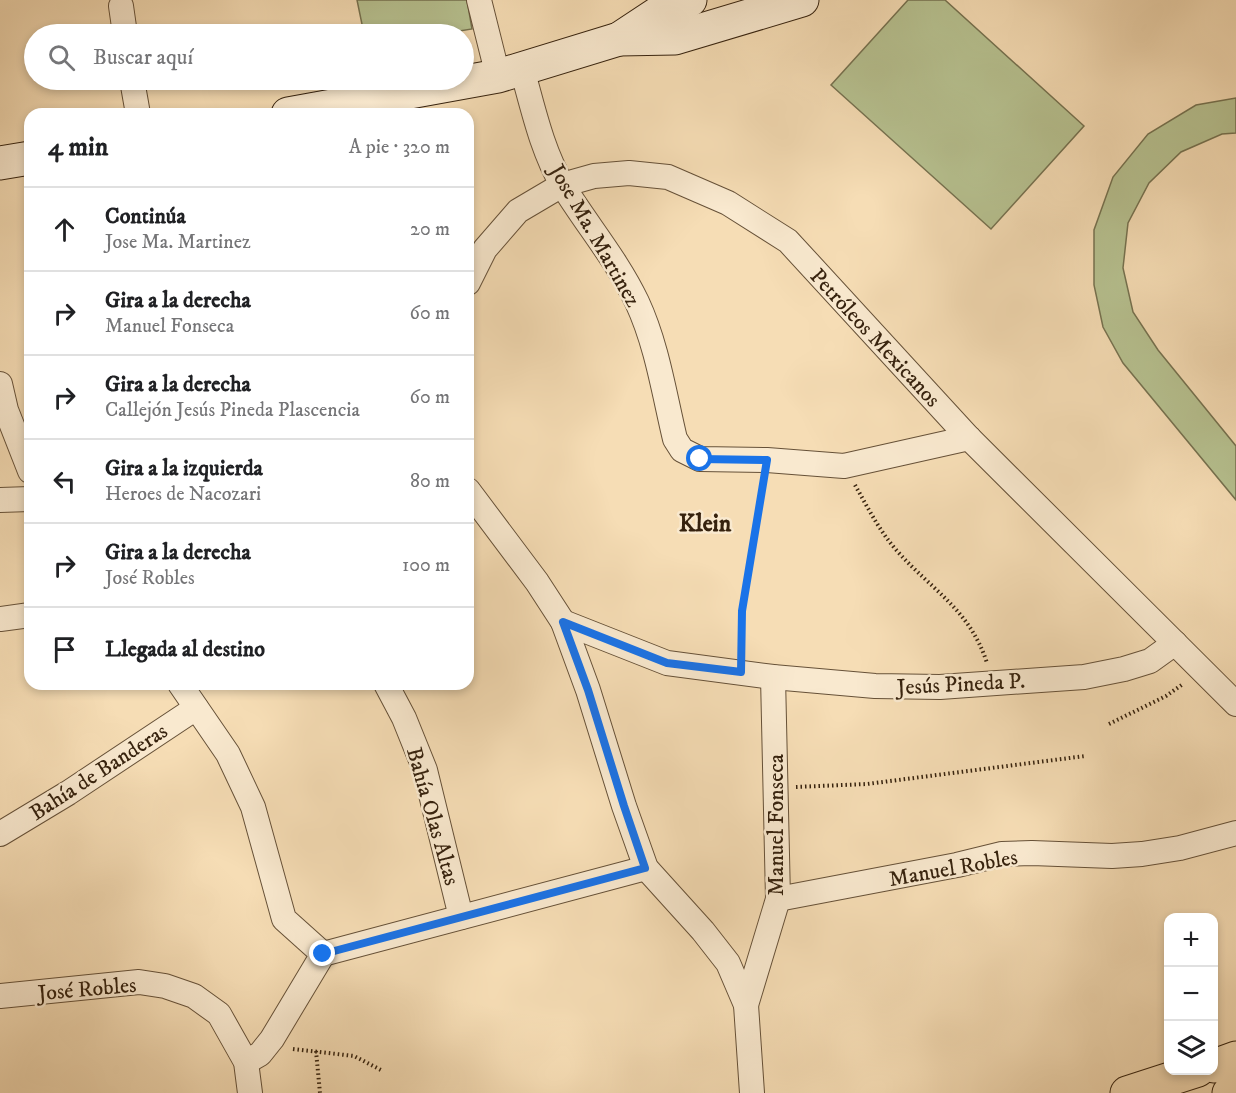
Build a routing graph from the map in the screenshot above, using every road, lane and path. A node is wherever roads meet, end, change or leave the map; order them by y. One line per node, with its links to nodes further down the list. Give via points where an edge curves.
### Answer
1 (479, 0): 7 (street, Jose Ma. Martinez)
2 (690, 0): 6 (main road, via 666,8)
3 (802, 0): 6 (main road, via 675,38)
4 (121, 6): 5 (street)
5 (124, 24)
6 (619, 39): 7 (main road)
7 (510, 73): 8 (main road); 15 (street, Jose Ma. Martinez)
8 (474, 81)
9 (134, 90): 11 (street)
10 (429, 90): 12 (main road)
11 (137, 108)
12 (342, 108)
13 (24, 159): 14 (main road)
14 (0, 163)
15 (562, 184): 16 (street, Petróleos Mexicanos, via 518,211 485,249); 18 (street, Petróleos Mexicanos, via 629,173 668,177 728,203 788,241); 20 (street, Jose Ma. Martinez, via 608,250 636,301 651,336 675,439 682,450 700,459)
16 (474, 271)
17 (0, 384): 19 (street)
18 (969, 438): 21 (street, Jose Ma. Martinez); 28 (street, Petróleos Mexicanos)
19 (24, 456)
20 (767, 460): 21 (street, Jose Ma. Martinez); 30 (path, via 742,611)
21 (844, 466): 32 (path, via 897,551 956,608 983,651)
22 (474, 498): 27 (street)
23 (24, 499): 24 (street)
24 (0, 500)
25 (24, 616): 26 (street)
26 (0, 619)
27 (563, 622): 30 (street, Jesús Pineda P., via 667,663); 42 (street)
28 (1175, 643): 29 (street, Petróleos Mexicanos); 32 (street, Jesús Pineda P., via 1150,661 1124,669 1084,677)
29 (1204, 670): 35 (street, Petróleos Mexicanos); 37 (path, via 1166,696)
30 (741, 672): 31 (street, Jesús Pineda P.)
31 (773, 677): 32 (street, Jesús Pineda P., via 875,686 940,687); 39 (street, Manuel Fonseca)
32 (993, 681)
33 (184, 690): 36 (street)
34 (389, 690): 44 (street, Bahía Olas Altas, via 425,770)
35 (1236, 704)
36 (196, 708): 41 (street, Bahía de Banderas); 45 (street, via 228,754 254,807 284,919)
37 (1109, 724)
38 (1085, 756): 39 (path, via 867,784)
39 (776, 788): 43 (street, Manuel Fonseca)
40 (1236, 833): 43 (street, Manuel Robles, via 1142,854 1002,854)
41 (0, 834)
42 (645, 868): 44 (street); 47 (street, via 728,963)
43 (778, 899): 47 (street, Manuel Fonseca)
44 (461, 917): 45 (street)
45 (323, 954): 48 (street)
46 (0, 996): 51 (street, José Robles, via 139,982 165,986 194,996 219,1014)
47 (747, 1005): 58 (street)
48 (266, 1048): 49 (path); 51 (street)
49 (316, 1051): 53 (path, via 354,1056); 57 (path)
50 (1236, 1059): 52 (main road)
51 (246, 1062): 56 (street)
52 (1218, 1065)
53 (381, 1070)
54 (1185, 1075): 59 (main road)
55 (1236, 1091): 60 (main road)
56 (250, 1093)
57 (320, 1093)
58 (752, 1093)
59 (1126, 1093)
60 (1229, 1093)

